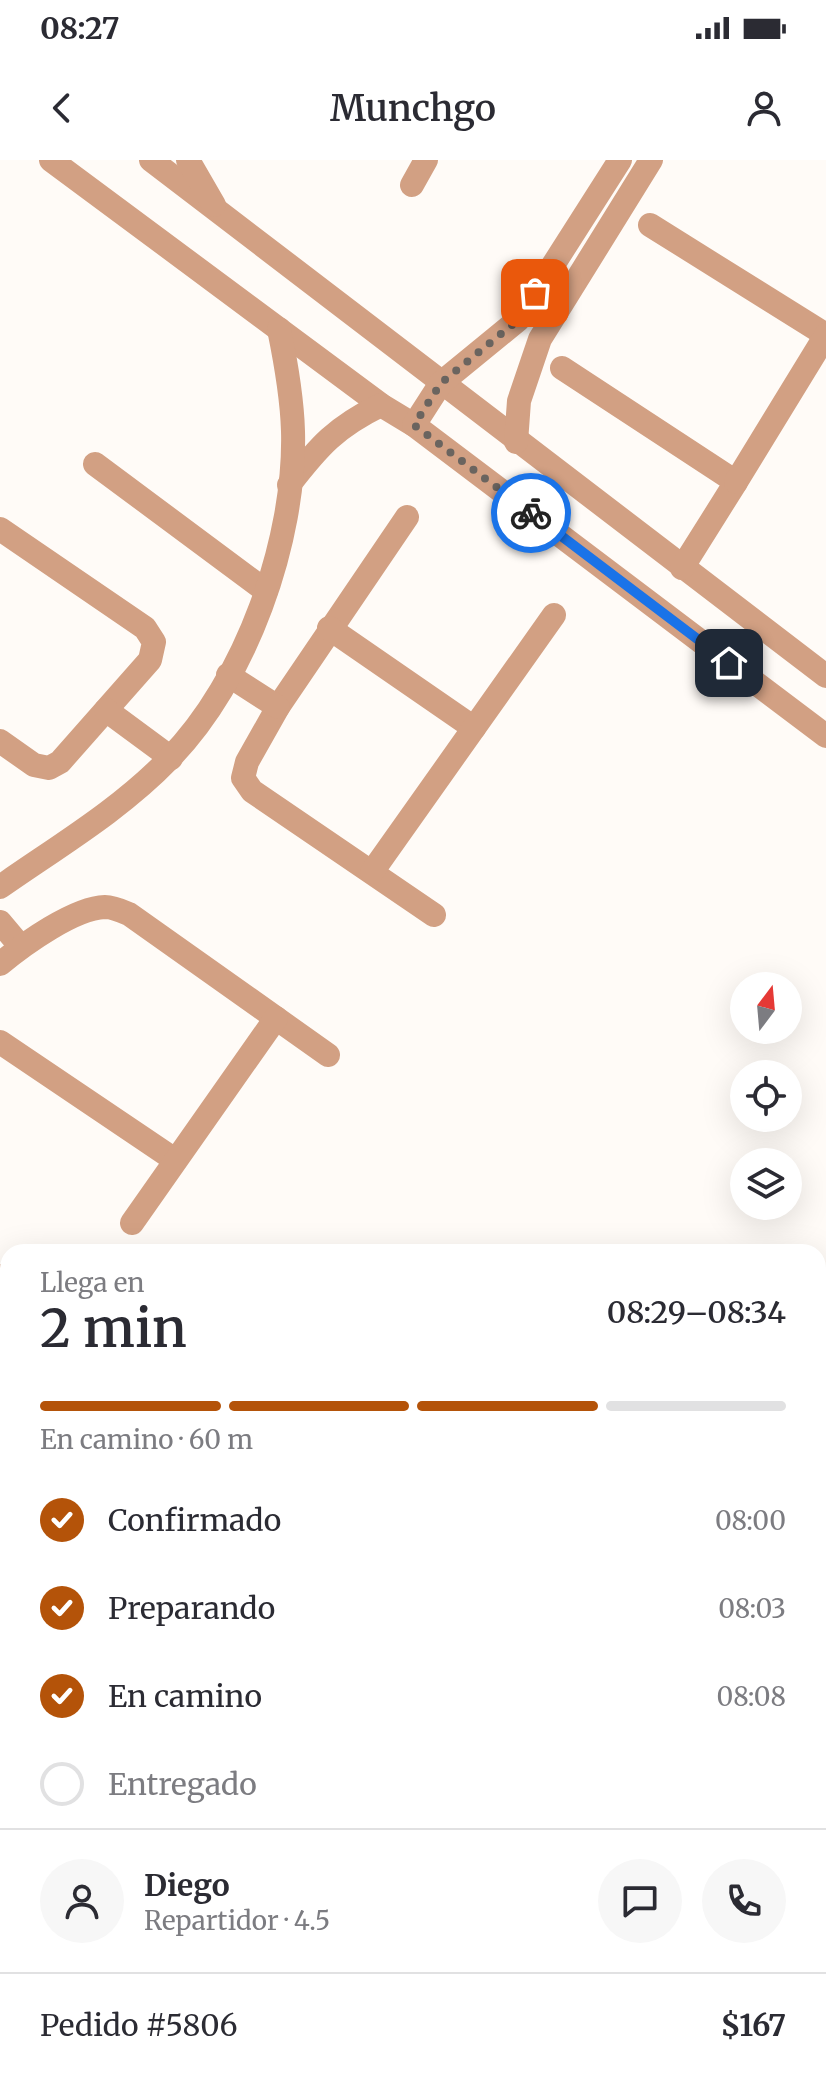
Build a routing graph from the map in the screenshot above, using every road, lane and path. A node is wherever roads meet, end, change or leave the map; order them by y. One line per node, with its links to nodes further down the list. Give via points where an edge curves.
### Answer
1 (51, 160): 10 (street)
2 (151, 160): 8 (street)
3 (188, 160): 8 (street)
4 (426, 160): 7 (street)
5 (620, 160): 13 (street, via 518,320)
6 (651, 160): 16 (street, via 540,339 519,401)
7 (412, 185)
8 (221, 217): 13 (street)
9 (650, 225): 11 (street)
10 (279, 329): 14 (street); 19 (street, via 292,420)
11 (826, 335): 18 (street)
12 (562, 368): 18 (street)
13 (441, 383): 15 (street); 16 (street)
14 (381, 405): 15 (street); 19 (street, via 322,442)
15 (414, 425): 31 (street)
16 (516, 442): 22 (street)
17 (95, 464): 23 (street)
18 (736, 482): 22 (street)
19 (289, 485): 23 (street)
20 (407, 517): 25 (street)
21 (0, 529): 29 (street, via 145,628 154,642 150,660)
22 (682, 568): 27 (street)
23 (266, 591): 26 (street)
24 (554, 615): 30 (street)
25 (329, 628): 28 (street); 30 (street)
26 (228, 675): 28 (street); 33 (street)
27 (826, 676)
28 (278, 707): 34 (street, via 243,778 252,791)
29 (106, 710): 32 (street, via 49,768 34,765); 33 (street)
30 (474, 728): 34 (street)
31 (826, 736)
32 (0, 741)
33 (171, 758): 35 (street, via 133,793)
34 (372, 872): 36 (street)
35 (0, 887)
36 (434, 915)
37 (0, 922): 38 (street)
38 (21, 947): 39 (street); 40 (street, via 88,909 109,907 129,914)
39 (0, 964)
40 (276, 1018): 42 (street); 43 (street)
41 (0, 1042): 43 (street)
42 (328, 1055)
43 (175, 1160): 44 (street)
44 (132, 1223)

